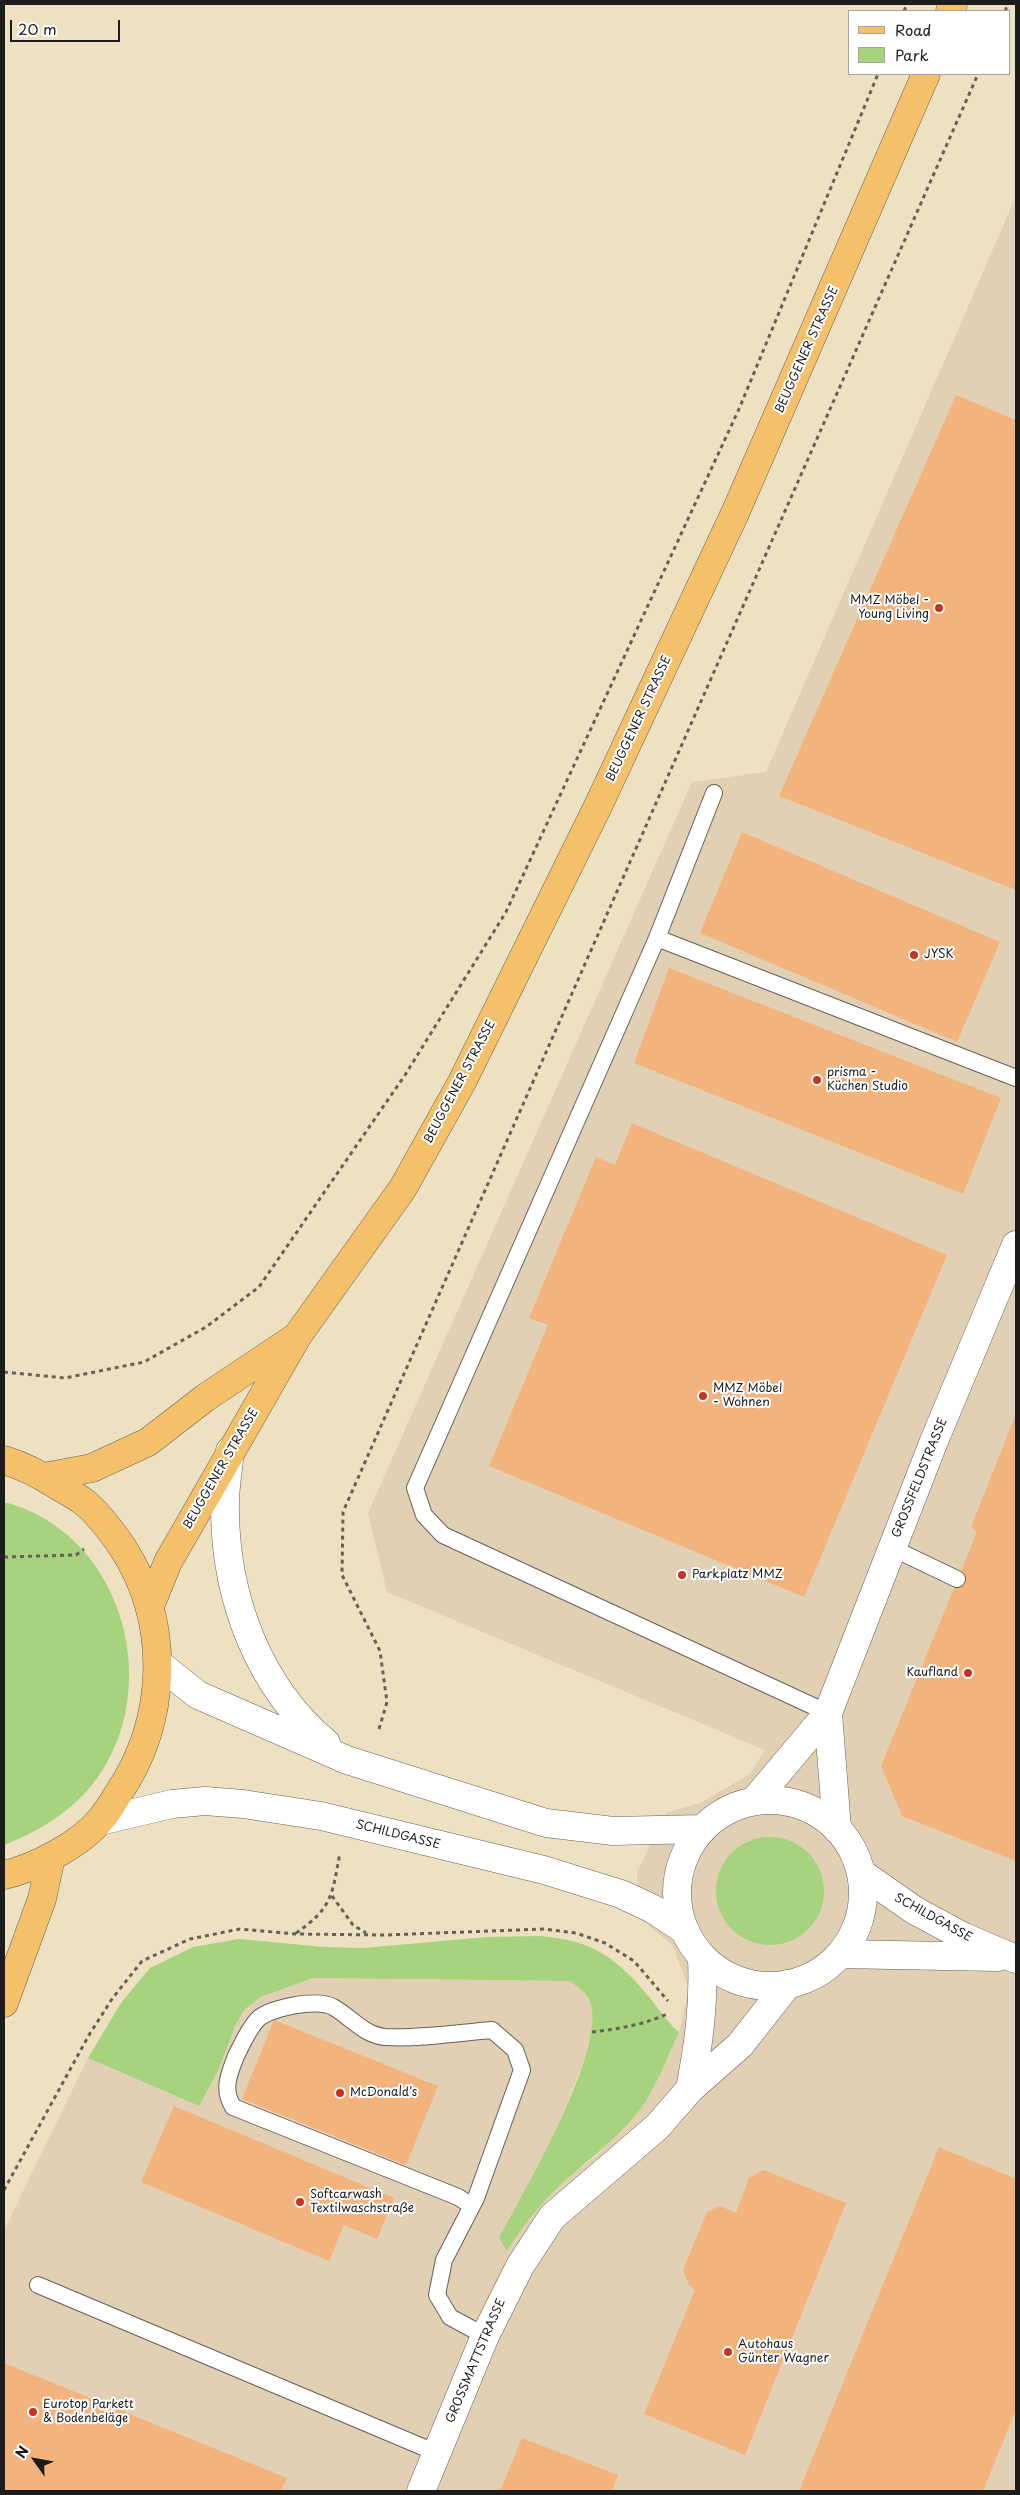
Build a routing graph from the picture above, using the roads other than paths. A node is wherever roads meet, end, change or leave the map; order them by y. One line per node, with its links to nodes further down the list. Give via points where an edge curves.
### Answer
1 (926, 75): 6 (main road, BEUGGENER STRASSE, via 736,511 599,804 466,1073 403,1188)
2 (714, 793): 3 (lane)
3 (657, 938): 4 (lane); 14 (lane, via 415,1488 424,1515 443,1535)
4 (1016, 1078)
5 (1016, 1245): 10 (street, GROSSFELDSTRASSE)
6 (298, 1335): 7 (main road, BEUGGENER STRASSE); 9 (main road, BEUGGENER STRASSE, via 205,1398 148,1442 92,1468)
7 (230, 1451): 12 (main road, BEUGGENER STRASSE, via 168,1562); 15 (street, via 225,1512 230,1565 243,1624 264,1670 303,1724)
8 (4, 1460): 9 (main road)
9 (44, 1476): 12 (main road, via 84,1502 112,1532 133,1564)
10 (892, 1548): 11 (lane); 14 (street, GROSSFELDSTRASSE)
11 (957, 1579)
12 (150, 1606): 13 (main road, via 157,1634)
13 (159, 1664): 15 (street, via 198,1695); 17 (main road, via 152,1720 132,1773)
14 (828, 1713): 16 (street, GROSSFELDSTRASSE); 19 (street, GROSSFELDSTRASSE)
15 (347, 1760): 18 (street, via 546,1823 613,1831)
16 (754, 1801): 18 (street, via 717,1816); 19 (street, via 777,1800 799,1804 820,1814)
17 (100, 1820): 20 (main road); 23 (street, SCHILDGASSE, via 172,1804 205,1801 321,1816 544,1870 621,1894 653,1909)
18 (702, 1829): 23 (street, via 686,1851 678,1876 677,1903)
19 (838, 1829): 21 (street, via 856,1857)
20 (51, 1857): 22 (main road); 28 (main road, via 42,1900)
21 (861, 1873): 24 (street, via 863,1895 860,1916); 26 (street, SCHILDGASSE, via 914,1910)
22 (4, 1875)
23 (683, 1929): 25 (street)
24 (840, 1954): 26 (street, SCHILDGASSE); 27 (street, via 808,1978)
25 (702, 1957): 27 (street, via 733,1979 770,1986); 29 (street, GROSSMATTSTRASSE, via 702,2027)
26 (1013, 1958)
27 (788, 1984): 29 (street, GROSSMATTSTRASSE, via 740,2045)
28 (4, 2003)
29 (690, 2089): 32 (street, GROSSMATTSTRASSE, via 658,2127 552,2217 520,2266)
30 (472, 2206): 30 (lane, via 522,2070 514,2050 492,2030 383,2037 362,2029 334,2007 322,2002 305,2002 258,2018 229,2074 227,2096 232,2106 458,2197); 32 (lane, via 444,2260 437,2295 450,2317)
31 (38, 2285): 33 (lane)
32 (484, 2336): 33 (street, GROSSMATTSTRASSE)
33 (437, 2453): 34 (street, GROSSMATTSTRASSE)
34 (421, 2491)

